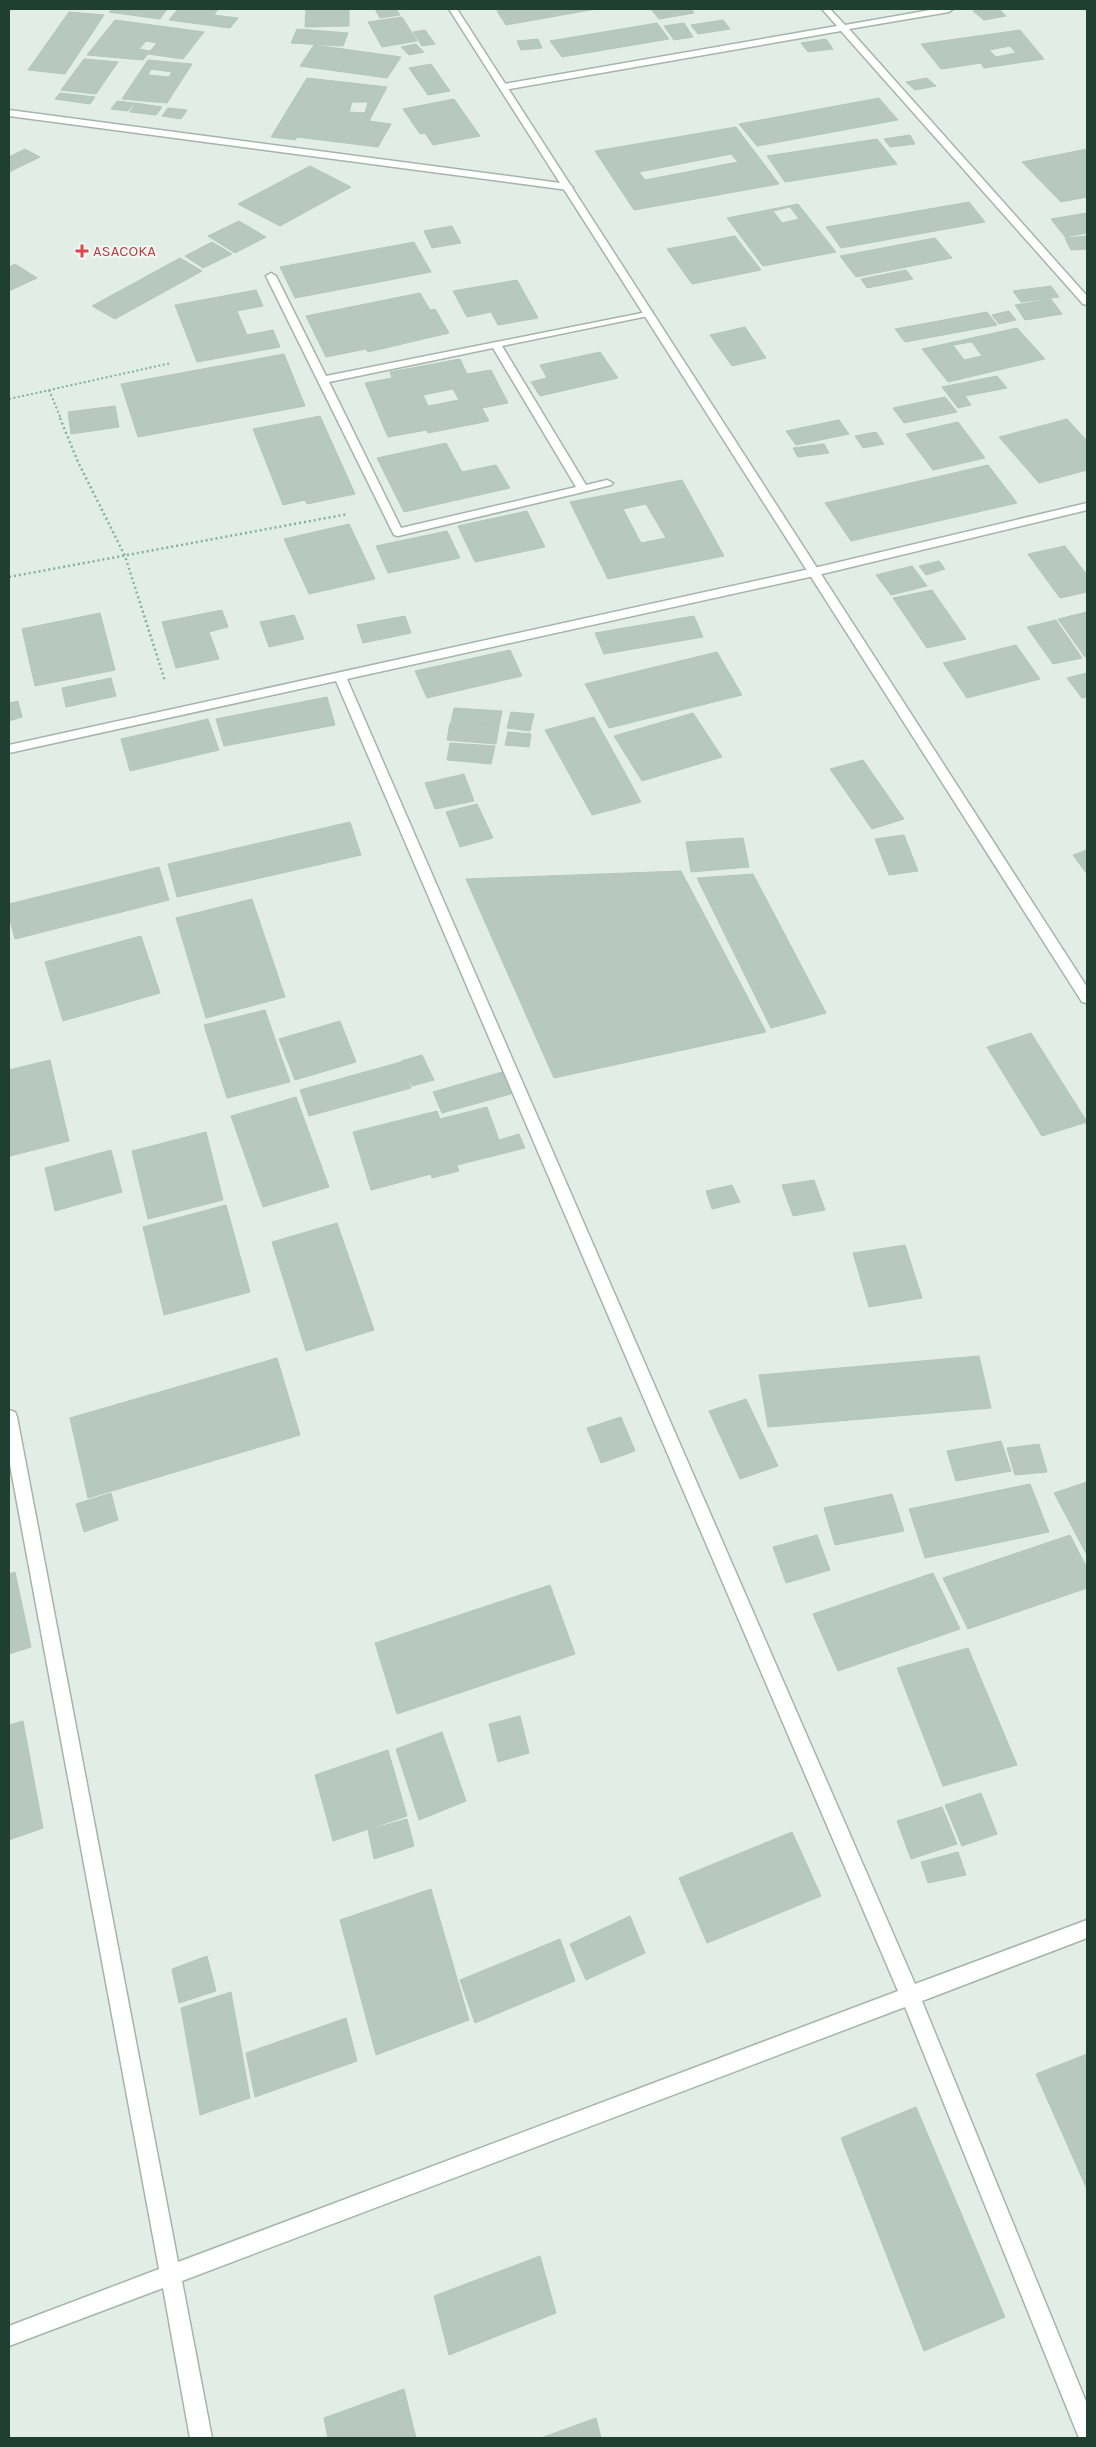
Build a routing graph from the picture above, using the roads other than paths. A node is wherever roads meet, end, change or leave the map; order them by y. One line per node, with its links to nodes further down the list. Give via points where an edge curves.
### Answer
1 (453, 9): 5 (street)
2 (826, 9): 4 (street)
3 (950, 9): 4 (street)
4 (843, 28): 5 (street); 9 (street)
5 (504, 87): 7 (street)
6 (9, 113): 7 (street)
7 (568, 187): 10 (street)
8 (271, 276): 12 (street)
9 (1087, 302)
10 (648, 313): 11 (street); 16 (street)
11 (496, 345): 12 (street); 14 (street)
12 (323, 380): 14 (street, via 398,532)
13 (607, 483): 14 (street)
14 (583, 489)
15 (1087, 507): 16 (street)
16 (814, 572): 17 (street); 19 (street)
17 (340, 676): 18 (street); 22 (street)
18 (9, 749)
19 (1087, 998)
20 (9, 1417): 23 (street)
21 (1087, 1929): 22 (street)
22 (910, 1995): 23 (street); 25 (street)
23 (170, 2275): 24 (street); 26 (street)
24 (9, 2336)
25 (1087, 2430)
26 (201, 2438)

